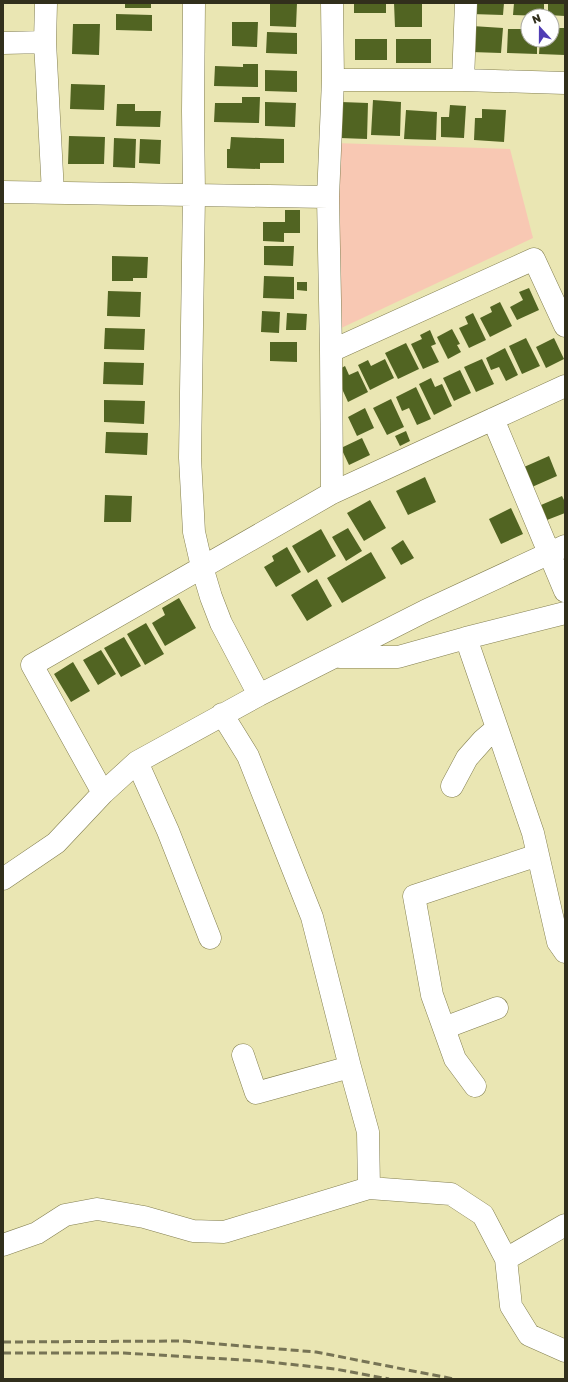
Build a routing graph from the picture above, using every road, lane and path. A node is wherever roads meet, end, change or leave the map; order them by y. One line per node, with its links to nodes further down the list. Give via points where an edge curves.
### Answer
1 (46, 3): 6 (street)
2 (194, 3): 12 (street)
3 (332, 3): 7 (street)
4 (466, 3): 8 (street)
5 (3, 42): 6 (street)
6 (45, 42): 11 (street)
7 (333, 80): 8 (street); 13 (street)
8 (463, 80): 9 (street)
9 (565, 83)
10 (3, 192): 11 (street)
11 (53, 192): 12 (street)
12 (194, 195): 13 (street); 20 (street, via 190,458 194,532)
13 (328, 197): 15 (street)
14 (565, 326): 15 (street, via 534,260)
15 (332, 351): 18 (street)
16 (565, 386): 17 (street)
17 (493, 419): 18 (street); 19 (street)
18 (332, 492): 20 (street)
19 (557, 549): 21 (street); 24 (street)
20 (202, 567): 25 (street, via 221,623); 30 (street, via 32,665)
21 (565, 591)
22 (565, 613): 23 (street)
23 (466, 638): 24 (street, via 398,657); 27 (street)
24 (336, 656): 25 (street)
25 (259, 695): 26 (street)
26 (222, 714): 28 (street); 38 (street, via 248,756 312,916)
27 (497, 728): 29 (street, via 467,758); 31 (street, via 533,833)
28 (138, 762): 30 (street); 33 (street)
29 (452, 786)
30 (103, 793): 32 (street, via 56,843)
31 (538, 855): 34 (street, via 558,942); 36 (street, via 414,896 432,995)
32 (3, 879)
33 (210, 938)
34 (565, 952)
35 (497, 1008): 36 (street)
36 (444, 1028): 39 (street, via 455,1060)
37 (243, 1054): 38 (street, via 256,1093)
38 (350, 1067): 40 (street, via 368,1132)
39 (475, 1086)
40 (369, 1188): 42 (street, via 224,1232 193,1231 144,1217 97,1209 65,1215 37,1234); 43 (street, via 451,1194 483,1215)
41 (565, 1225): 43 (street)
42 (3, 1245)
43 (506, 1259): 44 (street, via 511,1306 529,1335)
44 (565, 1351)

